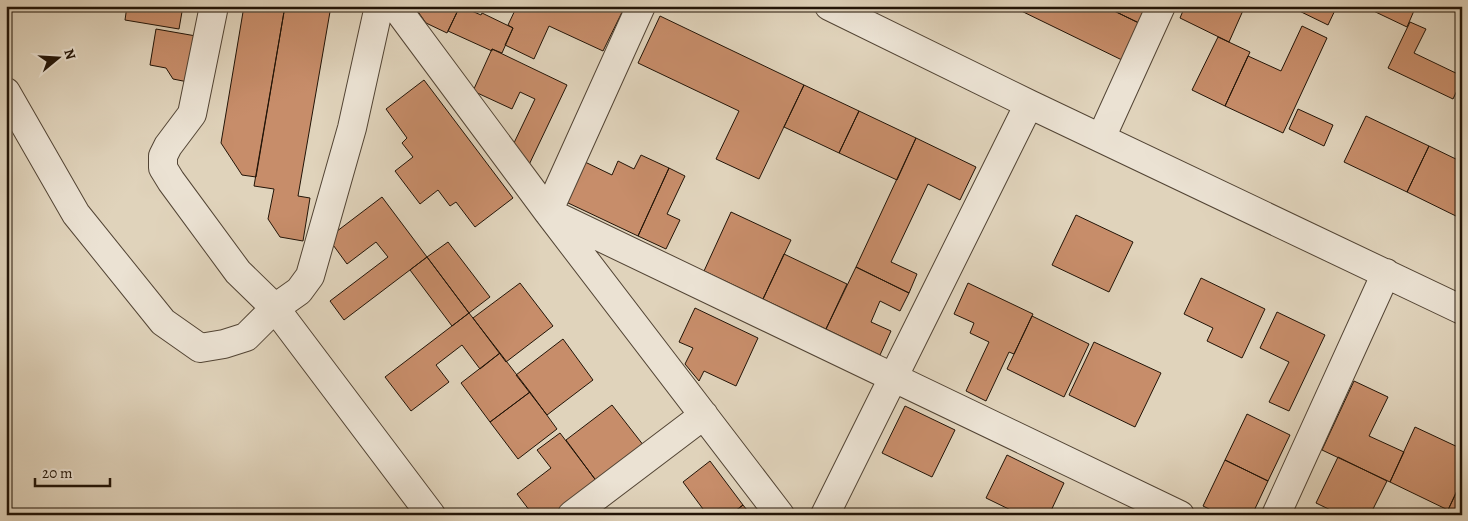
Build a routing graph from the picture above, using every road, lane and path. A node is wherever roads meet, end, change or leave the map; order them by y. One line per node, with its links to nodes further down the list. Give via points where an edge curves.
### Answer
1 (214, 6): 13 (street, via 192,114 168,146 163,156 164,168 238,272)
2 (378, 6): 13 (street, via 352,128 310,276 299,291)
3 (395, 6): 10 (street)
4 (641, 6): 10 (street)
5 (829, 6): 8 (street)
6 (1161, 6): 9 (street)
7 (7, 96): 13 (street, via 76,214 163,322 200,348 246,337)
8 (1029, 104): 9 (street); 14 (street)
9 (1101, 138): 11 (street)
10 (548, 212): 14 (street); 15 (street)
11 (1386, 273): 12 (street); 21 (street)
12 (1460, 304)
13 (275, 308): 16 (street)
14 (893, 377): 19 (street); 20 (street)
15 (704, 415): 17 (street); 18 (street)
16 (431, 515)
17 (572, 515)
18 (780, 515)
19 (825, 515)
20 (1180, 515)
21 (1276, 515)

